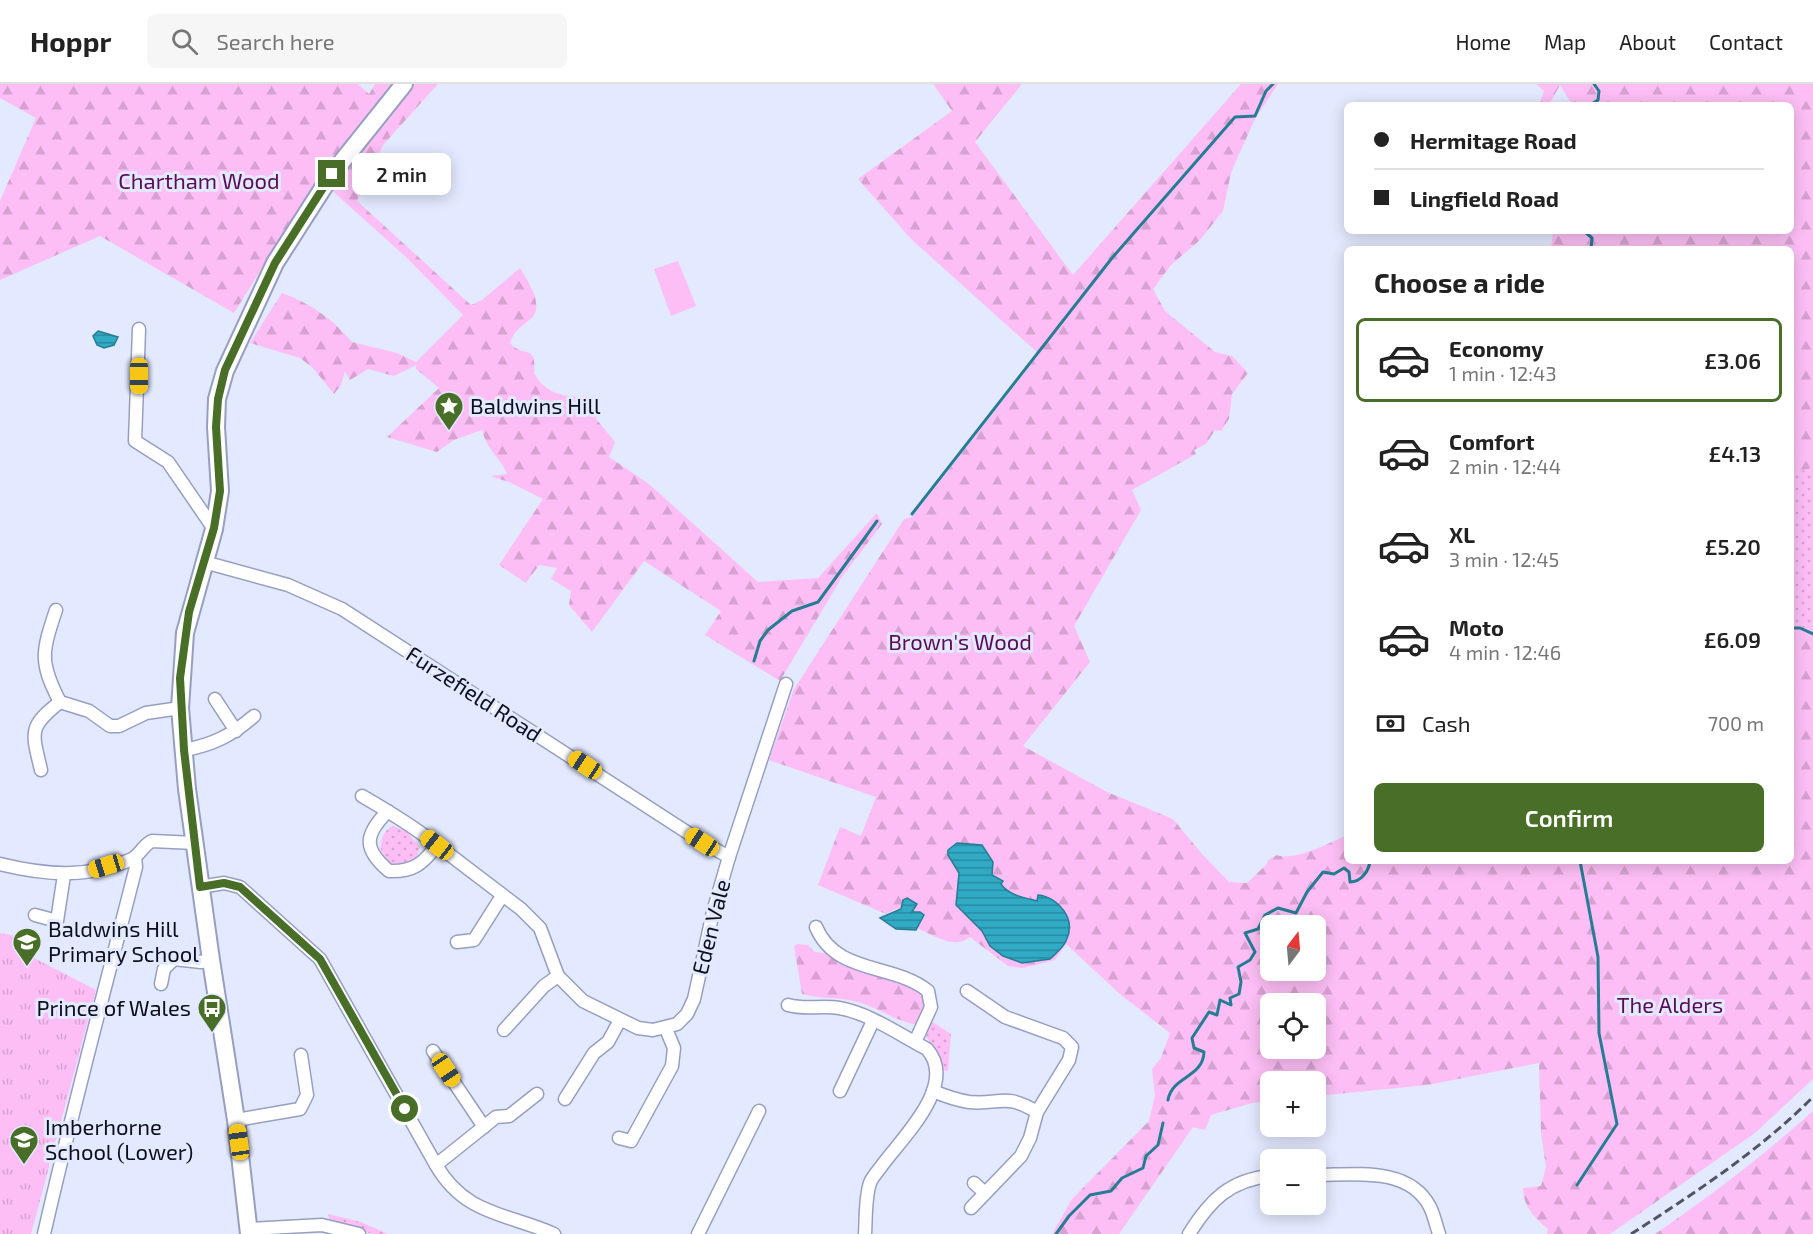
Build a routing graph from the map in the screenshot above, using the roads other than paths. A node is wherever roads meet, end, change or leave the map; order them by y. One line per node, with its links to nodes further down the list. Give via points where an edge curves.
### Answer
1 (404, 84): 3 (street, via 332,174 275,263 225,370 216,427 220,491)
2 (139, 329): 3 (street, via 135,441 168,462)
3 (214, 528): 4 (street)
4 (204, 562): 9 (street, via 185,633); 18 (street, Furzefield Road, via 288,585 342,609)
5 (56, 610): 8 (street, via 45,644 45,675)
6 (786, 684): 18 (street, Eden Vale)
7 (215, 699): 11 (street)
8 (60, 702): 9 (street, via 89,711 110,726 119,726 146,713); 13 (street, via 39,718 33,736)
9 (180, 708): 12 (street)
10 (254, 716): 11 (street)
11 (236, 731): 12 (street, via 217,742)
12 (184, 750): 16 (street)
13 (41, 770)
14 (362, 796): 15 (street)
15 (388, 811): 17 (street); 17 (street, via 369,836 369,849 389,872 406,872 423,864)
16 (195, 843): 19 (street, via 152,841); 22 (street)
17 (437, 845): 23 (street)
18 (729, 856): 34 (street, Eden Vale, via 694,999 687,1014)
19 (135, 857): 21 (street, via 82,874); 55 (street, via 136,867)
20 (0, 864): 21 (street)
21 (64, 875): 24 (street, via 57,921)
22 (200, 887): 27 (street); 48 (street, via 224,883 240,887 320,959)
23 (502, 896): 26 (street, via 474,940); 28 (street, via 540,928)
24 (35, 915)
25 (816, 927): 36 (street, via 821,939 845,960 917,982 928,991 931,1007)
26 (457, 942)
27 (211, 960): 29 (street, via 174,959 164,969); 45 (street)
28 (558, 976): 32 (street, via 583,1001); 35 (street)
29 (161, 984)
30 (967, 991): 44 (street, via 1005,1017 1069,1041 1069,1060)
31 (788, 1005): 33 (street, via 806,1009 837,1007)
32 (620, 1020): 34 (street, via 638,1028); 42 (street)
33 (873, 1021): 36 (street); 39 (street)
34 (666, 1029): 47 (street, via 674,1048 672,1066 631,1142)
35 (504, 1030)
36 (915, 1042): 40 (street, via 934,1057 938,1068)
37 (433, 1051): 46 (street)
38 (301, 1055): 45 (street, via 306,1095 300,1109)
39 (840, 1091)
40 (933, 1091): 44 (street, via 971,1102 1007,1099); 59 (street, via 918,1120 870,1182)
41 (537, 1094): 46 (street, via 509,1116 495,1117)
42 (565, 1099)
43 (759, 1111): 58 (street)
44 (1036, 1112): 52 (street, via 1021,1156)
45 (236, 1120): 54 (street)
46 (484, 1127): 48 (street)
47 (619, 1138)
48 (436, 1164): 57 (street, via 457,1193 482,1209)
49 (1326, 1175): 61 (street, via 1374,1174 1406,1183 1431,1208)
50 (1260, 1178): 60 (street, via 1228,1187)
51 (974, 1184): 52 (street)
52 (985, 1193): 53 (street)
53 (971, 1208)
54 (249, 1231): 56 (street, via 322,1225)
55 (44, 1234)
56 (359, 1234)
57 (554, 1234)
58 (698, 1234)
59 (865, 1234)
60 (1189, 1234)
61 (1439, 1234)

